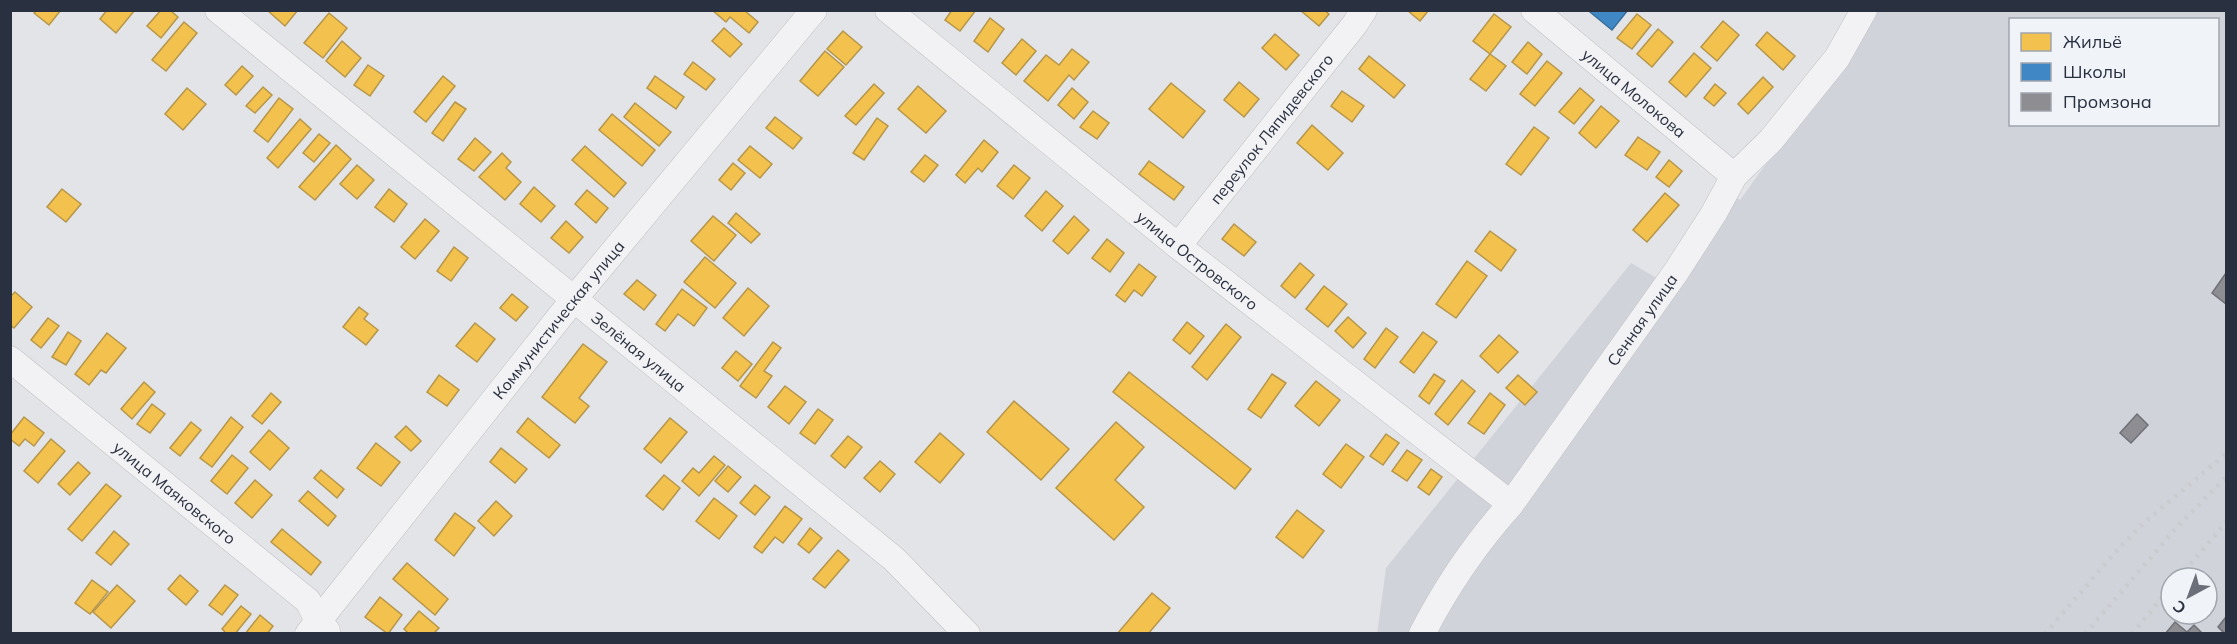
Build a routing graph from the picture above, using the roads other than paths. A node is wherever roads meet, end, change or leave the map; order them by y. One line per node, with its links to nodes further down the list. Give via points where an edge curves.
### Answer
1 (218, 10): 9 (street, Зелёная улица)
2 (814, 10): 9 (street, Коммунистическая улица)
3 (888, 10): 8 (street, улица Островского)
4 (1364, 10): 8 (street, переулок Ляпидевского)
5 (1534, 10): 7 (street, улица Молокова)
6 (1864, 10): 7 (street, Сенная улица, via 1837,58 1771,140)
7 (1734, 176): 11 (street, Сенная улица, via 1676,272)
8 (1178, 246): 11 (street, улица Островского)
9 (574, 299): 12 (street, Коммунистическая улица); 13 (street, Зелёная улица, via 894,560)
10 (10, 359): 12 (street, улица Маяковского, via 308,601)
11 (1511, 504): 14 (street, Сенная улица, via 1444,593)
12 (318, 629)
13 (968, 633)
14 (1422, 633)

